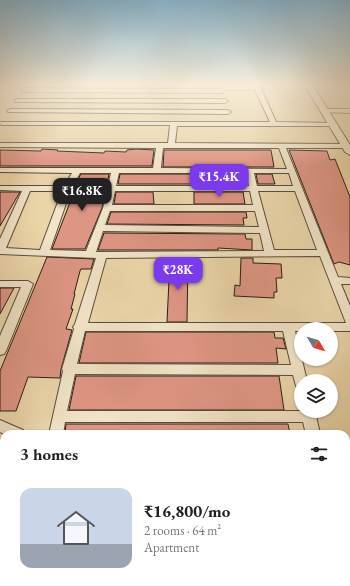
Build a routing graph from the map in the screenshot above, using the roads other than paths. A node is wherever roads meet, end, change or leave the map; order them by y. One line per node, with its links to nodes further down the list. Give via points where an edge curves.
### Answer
1 (10, 111): 13 (street)
2 (45, 111): 6 (street)
3 (267, 111): 11 (street)
4 (325, 111): 12 (street)
5 (334, 111): 8 (street)
6 (111, 112): 7 (street)
7 (228, 112): 10 (street)
8 (342, 123)
9 (174, 124): 10 (street); 13 (street); 16 (street)
10 (231, 124): 11 (street)
11 (274, 124): 12 (street)
12 (332, 124): 18 (street)
13 (1, 125)
14 (0, 145): 15 (street)
15 (160, 146): 16 (street); 22 (street)
16 (171, 146): 17 (street)
17 (282, 146): 18 (street); 24 (street)
18 (348, 149)
19 (0, 170): 20 (street)
20 (77, 170): 21 (street); 28 (street)
21 (115, 171): 22 (street); 29 (street)
22 (158, 171): 23 (street)
23 (249, 171): 24 (street); 30 (street)
24 (292, 171): 26 (street)
25 (0, 188): 27 (street)
26 (299, 188): 30 (street); 38 (street)
27 (27, 189): 28 (street); 35 (street)
28 (68, 189): 36 (street)
29 (111, 189): 30 (street); 31 (street)
30 (254, 189): 32 (street)
31 (107, 208): 32 (street); 33 (street)
32 (258, 208): 34 (street)
33 (99, 228): 34 (street); 39 (street)
34 (264, 230): 37 (street)
35 (0, 250): 36 (street)
36 (44, 252): 39 (street)
37 (270, 253): 38 (street); 40 (street)
38 (324, 253): 41 (street)
39 (90, 254): 40 (street)
40 (102, 254): 46 (street)
41 (334, 280): 42 (street); 44 (street)
42 (350, 281)
43 (0, 284): 48 (street, via 28,284)
44 (350, 321)
45 (288, 326): 46 (street); 47 (street); 50 (street)
46 (79, 327): 49 (street)
47 (350, 327)
48 (0, 351)
49 (68, 369): 50 (street); 53 (street)
50 (298, 370): 51 (street)
51 (299, 374)
52 (294, 413): 53 (street)
53 (59, 417): 55 (street)
54 (309, 418): 56 (street)
55 (57, 430)
56 (312, 430)

